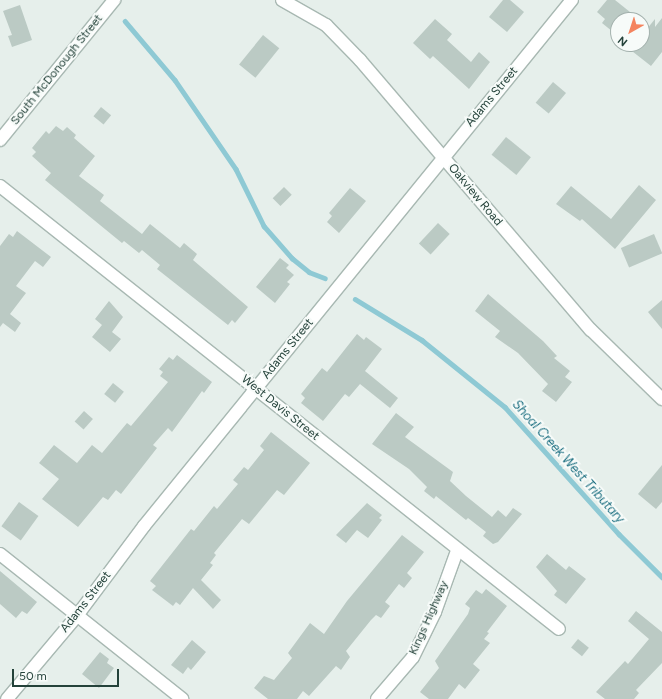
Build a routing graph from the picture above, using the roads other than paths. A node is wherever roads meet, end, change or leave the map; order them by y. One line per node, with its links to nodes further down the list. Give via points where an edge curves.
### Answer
1 (114, 0): 4 (street, South McDonough Street)
2 (282, 0): 5 (street, Oakview Road, via 326,25)
3 (572, 0): 5 (street, Adams Street)
4 (0, 140)
5 (443, 156): 7 (street, Adams Street); 8 (street, Oakview Road, via 591,330)
6 (0, 186): 7 (street, West Davis Street)
7 (256, 389): 9 (street, West Davis Street); 11 (street, Adams Street, via 144,526)
8 (662, 399)
9 (457, 551): 12 (street, West Davis Street); 15 (street, Kings Highway, via 435,612 413,657)
10 (0, 554): 11 (street)
11 (76, 617): 13 (street, Adams Street); 14 (street)
12 (560, 629)
13 (7, 699)
14 (182, 699)
15 (378, 699)

